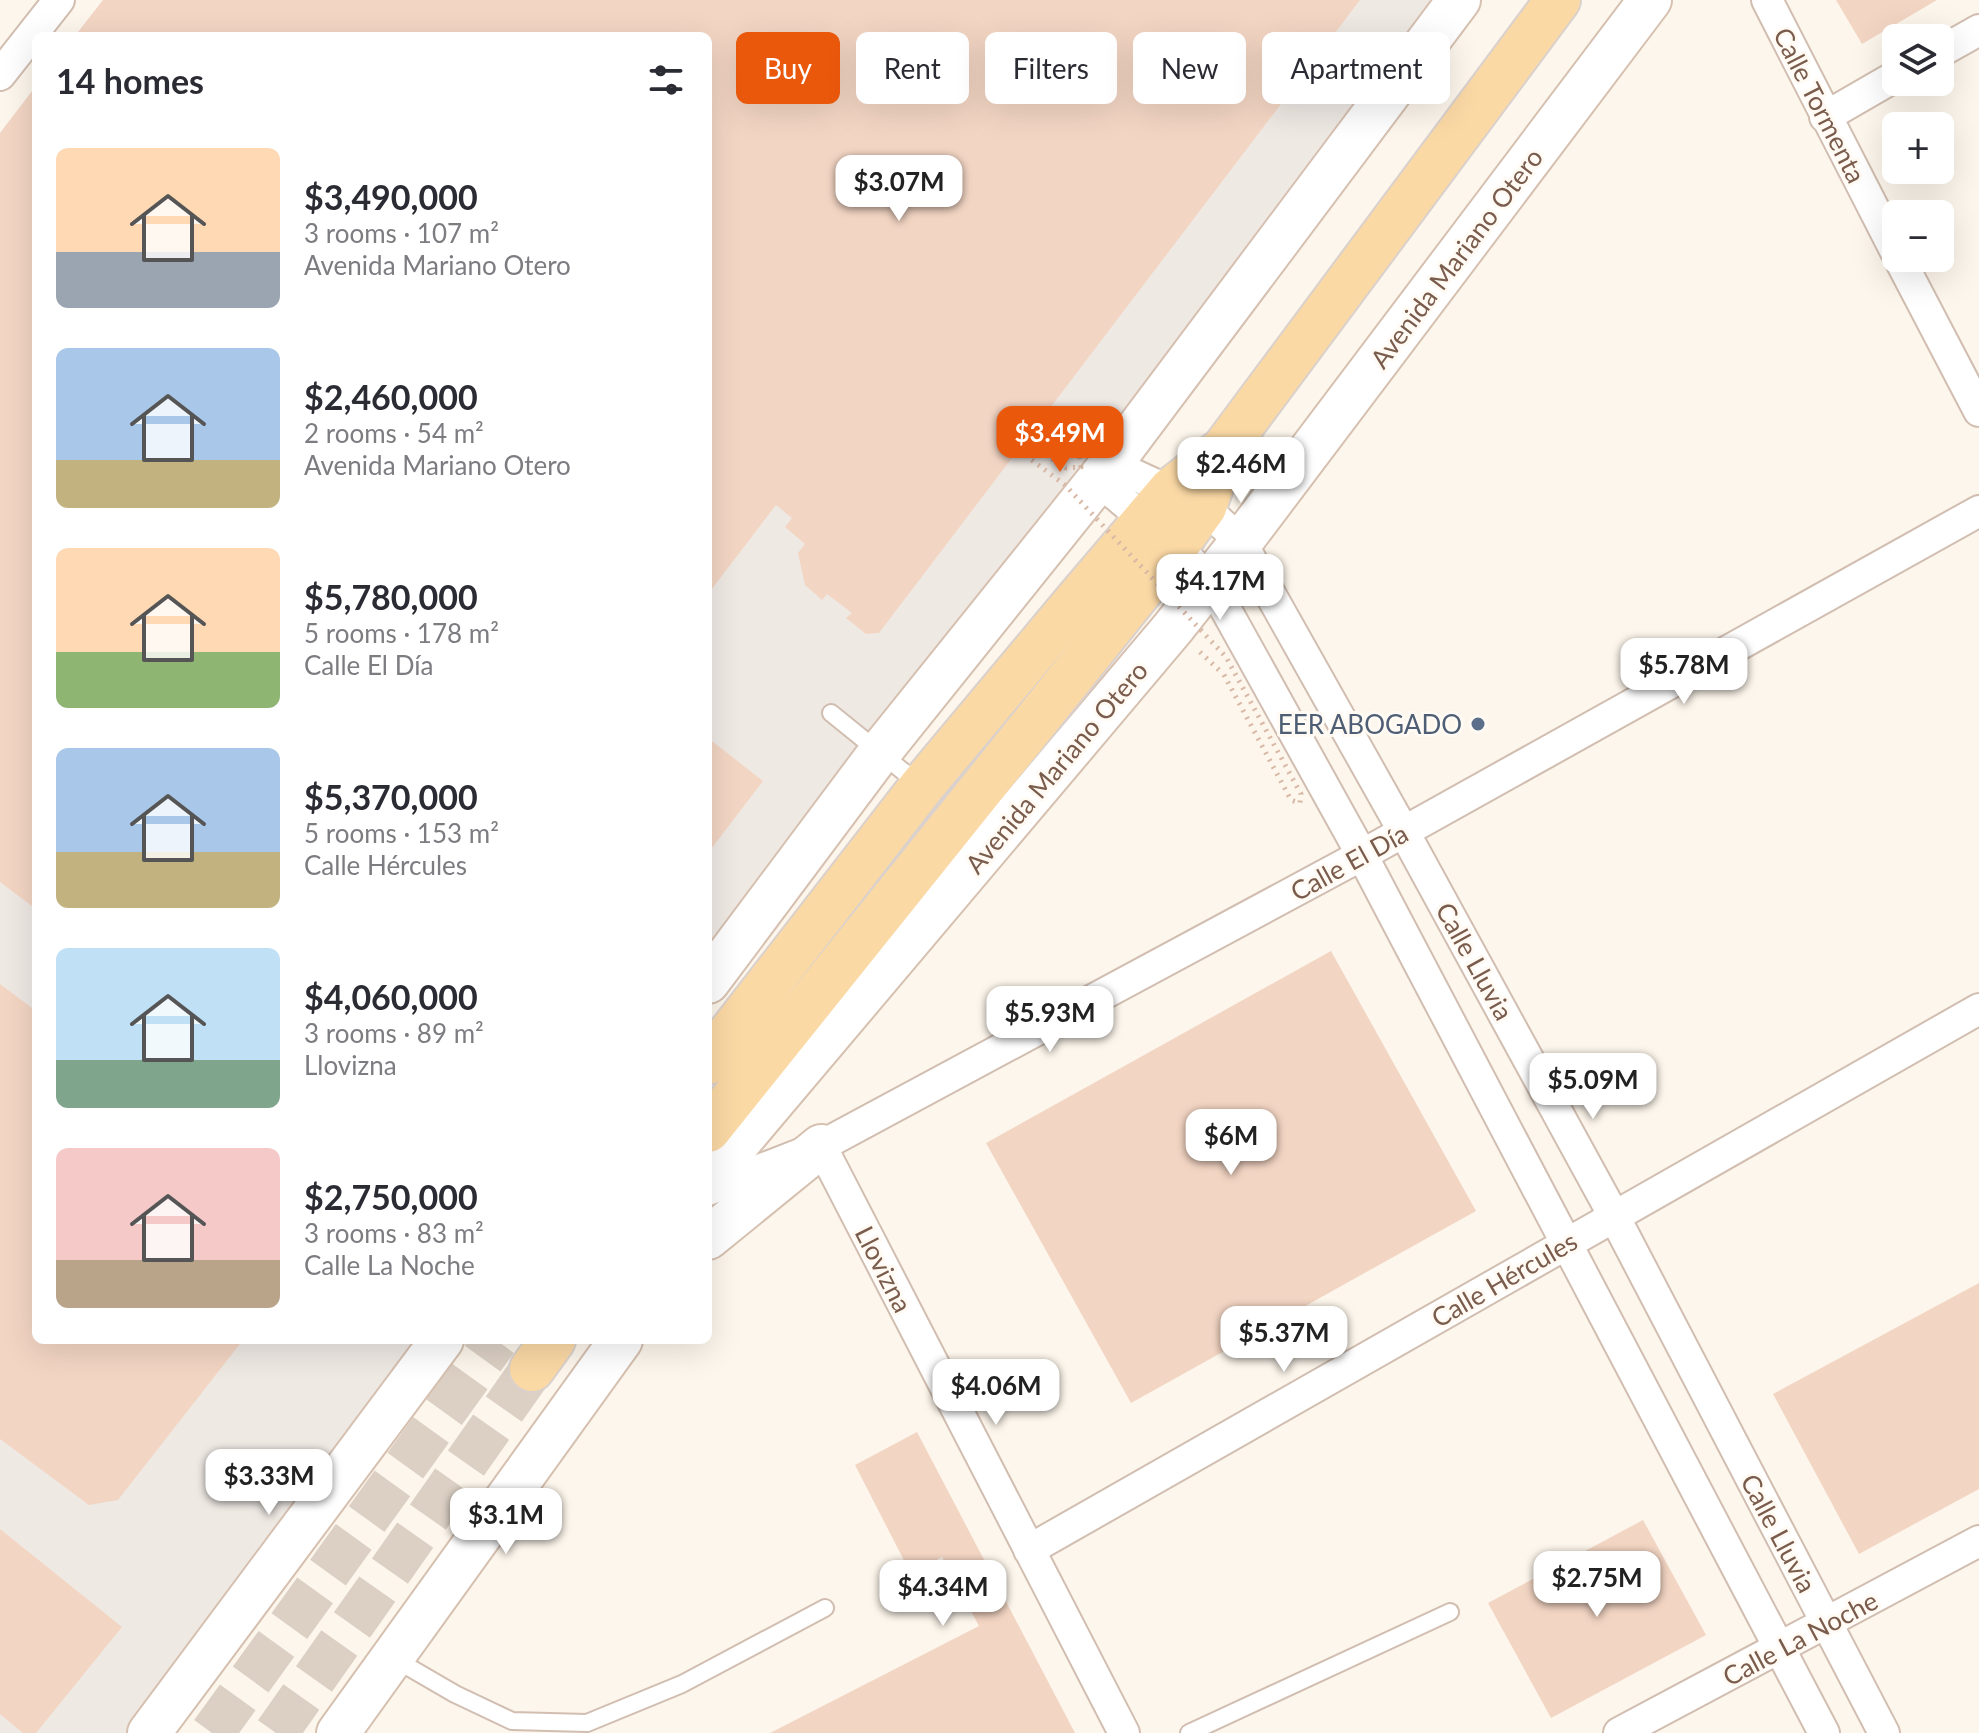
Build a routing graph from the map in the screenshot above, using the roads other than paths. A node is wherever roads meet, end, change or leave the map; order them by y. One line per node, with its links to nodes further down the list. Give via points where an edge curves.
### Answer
1 (59, 0): 7 (street)
2 (1459, 0): 16 (main road)
3 (1558, 0): 18 (main road, Avenida Mariano Otero)
4 (1650, 0): 19 (main road, Avenida Mariano Otero)
5 (1767, 0): 12 (street, Calle Tormenta)
6 (1979, 30): 9 (street)
7 (34, 32)
8 (32, 34): 10 (street)
9 (1954, 44)
10 (0, 75)
11 (1882, 84): 12 (street)
12 (1825, 117): 13 (street, Calle Tormenta)
13 (1882, 225)
14 (1906, 272): 15 (street)
15 (1979, 411)
16 (1104, 472): 18 (street, Calle Lluvia); 18 (street, Calle Lluvia); 22 (main road)
17 (1979, 511): 24 (street, Calle El Día)
18 (1174, 516): 19 (street, Calle Lluvia); 20 (street, Calle Lluvia); 23 (main road, Avenida Mariano Otero); 29 (main road, Avenida Mariano Otero)
19 (1241, 542): 20 (main road, Avenida Mariano Otero); 24 (street, Calle Lluvia)
20 (1210, 581): 25 (street, Calle Lluvia); 31 (main road, Avenida Mariano Otero)
21 (831, 713): 22 (lane)
22 (880, 752): 23 (lane); 26 (main road)
23 (922, 786): 28 (main road, Avenida Mariano Otero)
24 (1404, 832): 25 (street, Calle El Día); 33 (street, Calle Lluvia)
25 (1362, 855): 30 (street, Calle El Día); 35 (street, Calle Lluvia)
26 (712, 977)
27 (1979, 1009): 33 (street, Calle Hércules)
28 (712, 1057)
29 (712, 1125)
30 (821, 1146): 32 (street, Calle El Día); 34 (main road); 39 (street, Llovizna)
31 (712, 1174)
32 (712, 1188)
33 (1614, 1216): 35 (street, Calle Hércules); 42 (street, Calle Lluvia)
34 (712, 1235)
35 (1566, 1244): 39 (street, Calle Hércules); 43 (street, Calle Lluvia)
36 (439, 1344): 45 (main road)
37 (618, 1344): 44 (main road)
38 (1979, 1541): 42 (street, Calle La Noche)
39 (1029, 1550): 47 (street, Llovizna)
40 (825, 1608): 44 (lane, via 682,1684 587,1723 512,1721)
41 (1450, 1612): 48 (lane)
42 (1827, 1624): 43 (street, Calle La Noche); 51 (street, Calle Lluvia)
43 (1781, 1649): 49 (street, Calle La Noche); 50 (street, Calle Lluvia)
44 (392, 1658): 46 (main road)
45 (149, 1733)
46 (338, 1733)
47 (1124, 1733)
48 (1189, 1733)
49 (1619, 1733)
50 (1824, 1733)
51 (1884, 1733)

